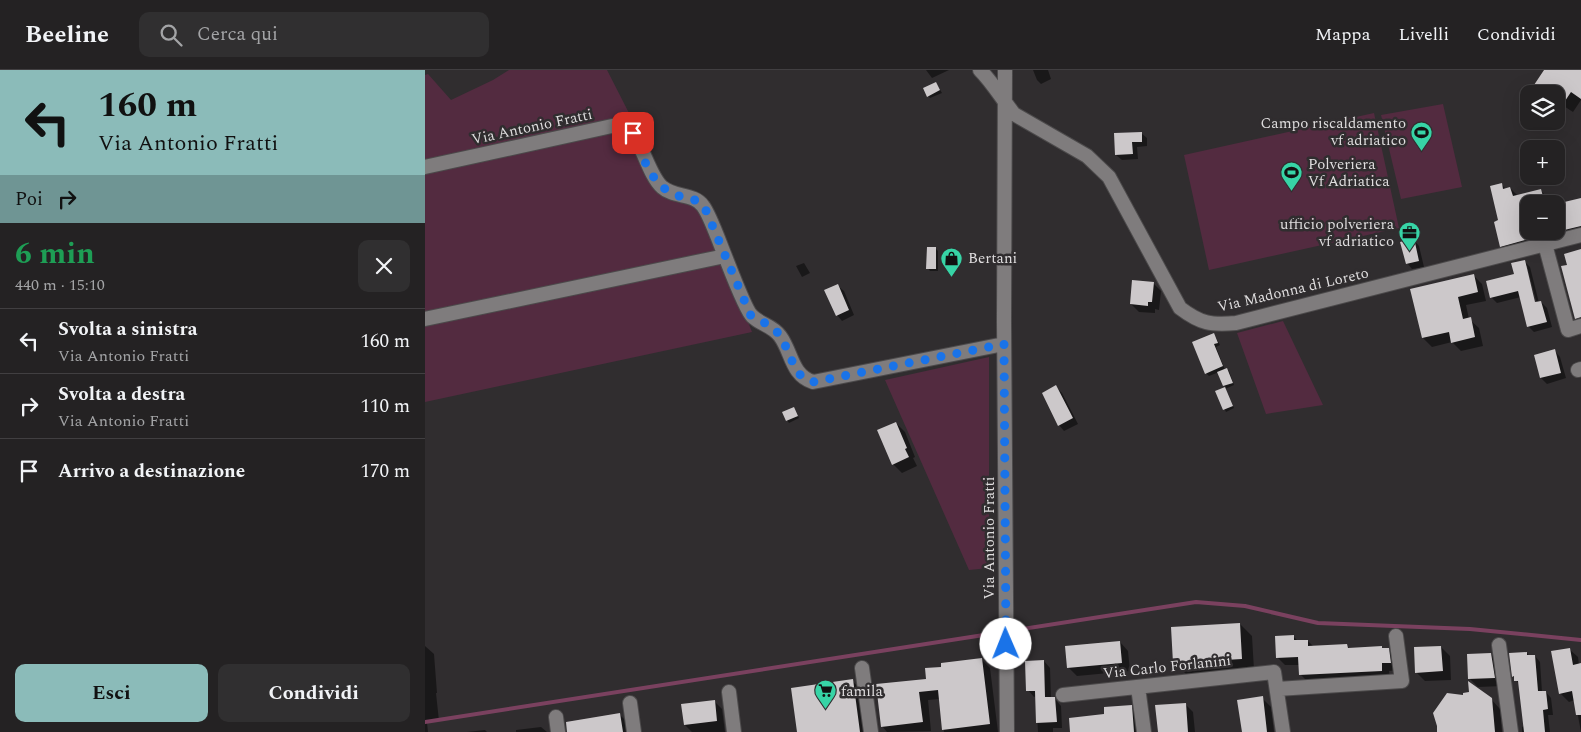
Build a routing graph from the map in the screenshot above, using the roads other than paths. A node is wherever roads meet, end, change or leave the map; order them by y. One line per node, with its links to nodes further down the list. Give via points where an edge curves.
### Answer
1 (980, 70): 3 (street, Via Madonna di Loreto)
2 (1005, 70): 3 (street, Via Antonio Fratti)
3 (1005, 103): 6 (street, Via Madonna di Loreto, via 1014,114 1087,156 1109,177 1180,308 1192,318 1213,325 1236,323); 10 (street, Via Antonio Fratti)
4 (425, 167): 7 (street, Via Antonio Fratti, via 612,126 625,127 633,133 652,175 662,187 695,199 704,206)
5 (1581, 235): 6 (street, Via Madonna di Loreto)
6 (1545, 244): 9 (street)
7 (725, 256): 8 (street); 10 (street, Via Antonio Fratti, via 751,316 773,327 782,338 796,370 804,379 813,382)
8 (425, 319)
9 (1575, 328)
10 (1004, 344): 24 (street, Via Antonio Fratti)
11 (1396, 636): 15 (street, via 1402,681)
12 (1499, 645): 27 (street)
13 (863, 668): 23 (street)
14 (1138, 686): 15 (street, Via Carlo Forlanini, via 1274,672); 17 (street, Via Carlo Forlanini); 25 (street)
15 (1277, 689): 26 (street)
16 (729, 692): 22 (street)
17 (1063, 695)
18 (630, 703): 21 (street)
19 (556, 717): 20 (street)
20 (558, 732)
21 (634, 732)
22 (735, 732)
23 (871, 732)
24 (1007, 732)
25 (1144, 732)
26 (1283, 732)
27 (1511, 732)

